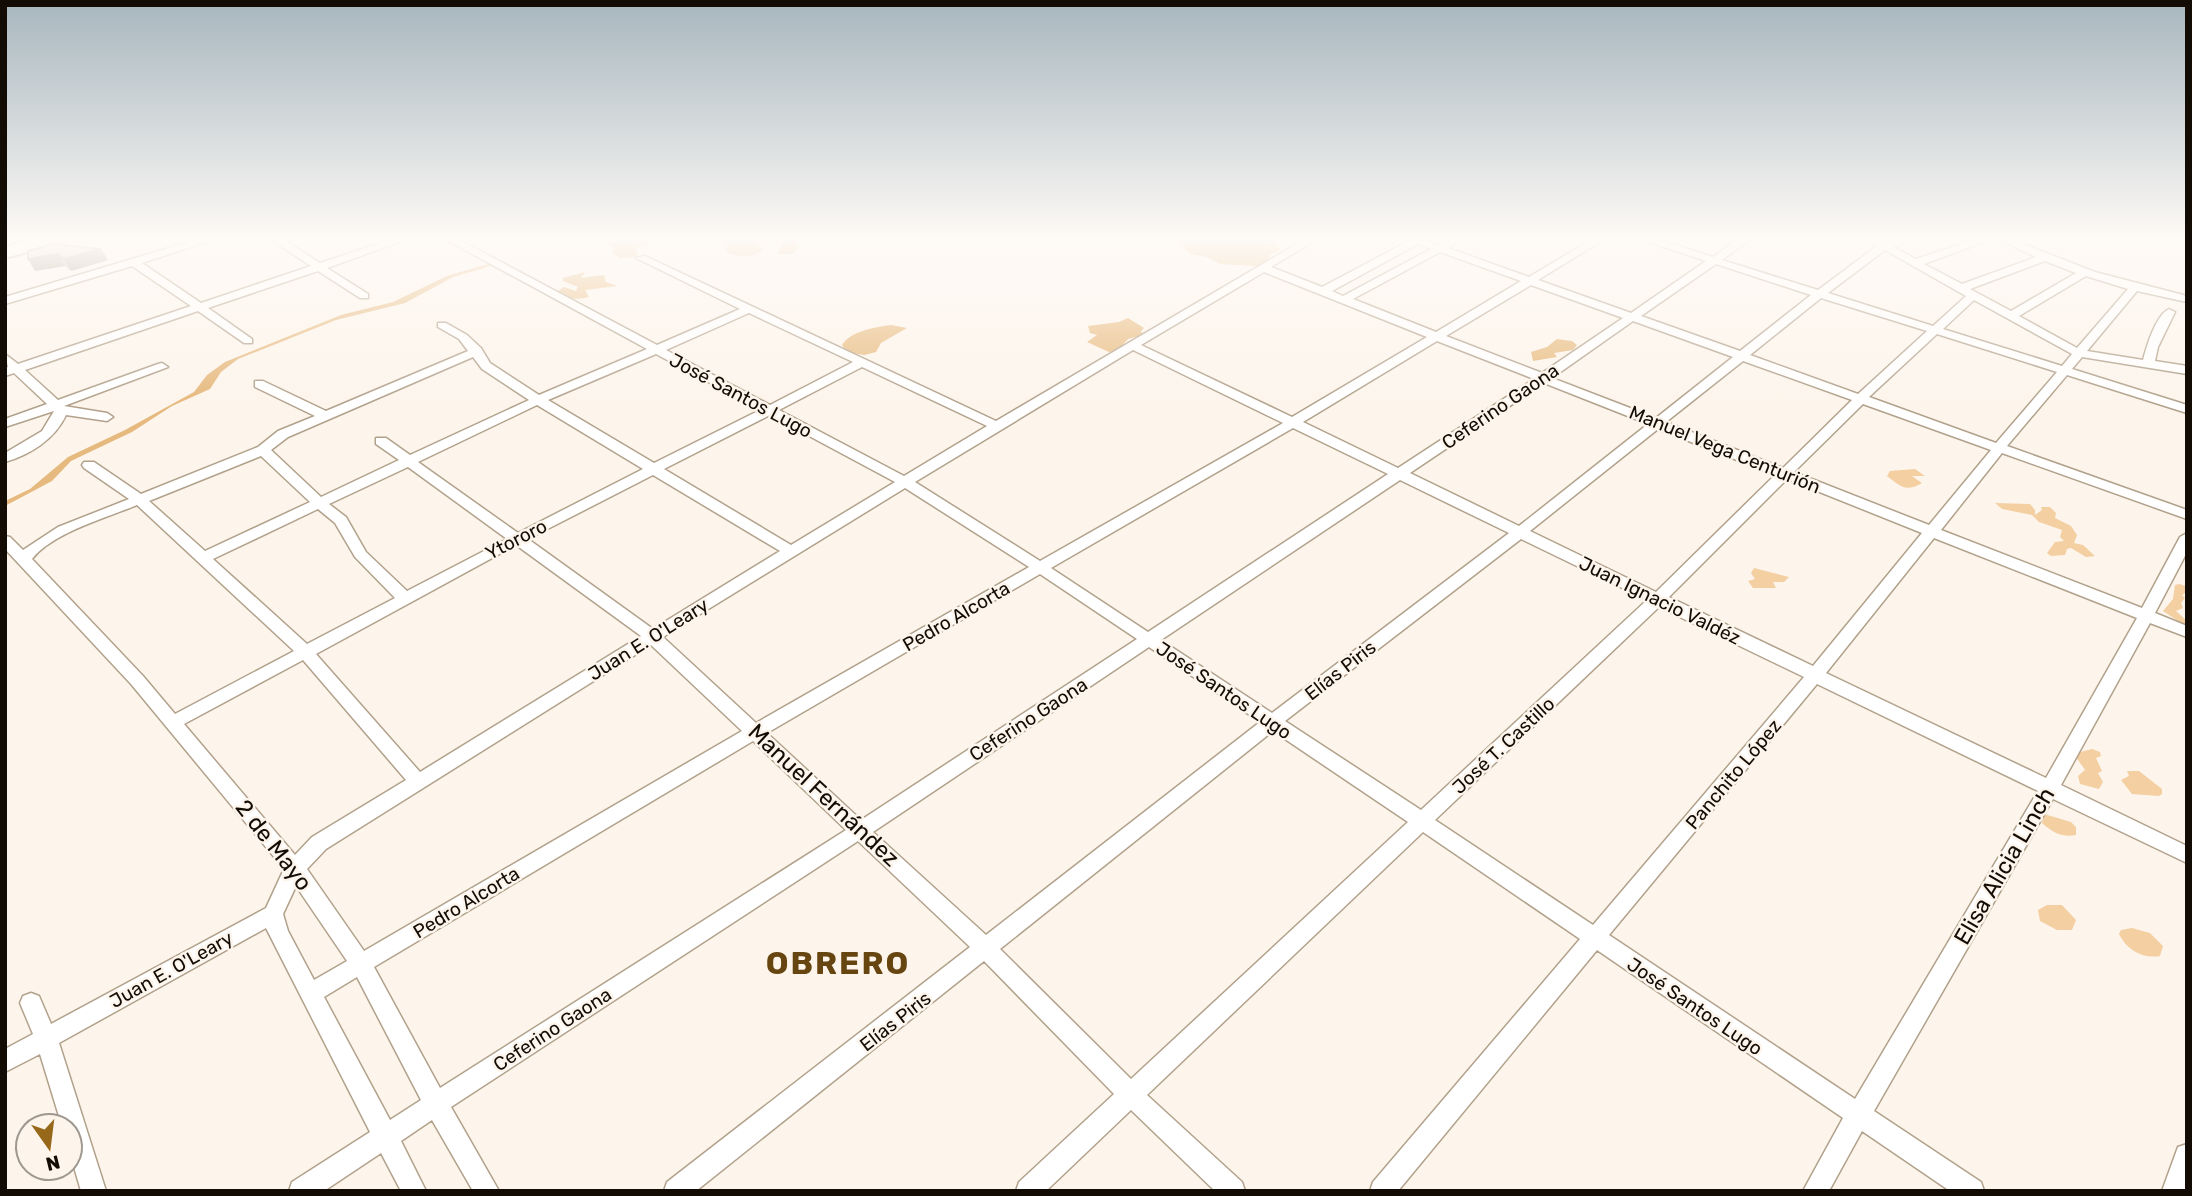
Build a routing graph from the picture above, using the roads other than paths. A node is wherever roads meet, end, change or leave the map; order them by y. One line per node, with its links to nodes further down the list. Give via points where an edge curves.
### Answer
1 (29, 294): 23 (street)
2 (178, 294): 24 (street)
3 (240, 294): 24 (street)
4 (361, 294): 20 (street)
5 (551, 294): 34 (street, José Santos Lugo)
6 (715, 294): 25 (street)
7 (1219, 294): 33 (street, Juan E. O'Leary)
8 (1327, 294): 22 (street, Manuel Vega Centurión)
9 (1353, 294): 22 (street)
10 (1505, 294): 31 (street, Pedro Alcorta)
11 (1565, 294): 28 (street)
12 (1664, 294): 28 (street, Ceferino Gaona)
13 (1814, 294): 19 (street)
14 (1965, 294): 30 (street, José T. Castillo)
15 (1972, 294): 27 (street)
16 (2049, 294): 27 (street)
17 (2129, 294): 36 (street, Panchito López)
18 (2162, 294): 21 (street)
19 (1818, 295): 30 (street); 37 (street, Elías Piris)
20 (364, 296)
21 (2187, 299)
22 (1343, 300): 31 (street, Manuel Vega Centurión)
23 (5, 301)
24 (198, 308): 32 (street); 42 (street)
25 (748, 310): 34 (street); 39 (street)
26 (2169, 312): 40 (street)
27 (2011, 316): 36 (street)
28 (1630, 317): 37 (street); 45 (street, Ceferino Gaona)
29 (442, 325): 35 (street)
30 (1934, 331): 44 (street); 47 (street, José T. Castillo)
31 (1439, 335): 45 (street, Manuel Vega Centurión); 54 (street, Pedro Alcorta)
32 (248, 341)
33 (1133, 345): 54 (street, Juan Ignacio Valdéz); 57 (street, Juan E. O'Leary)
34 (654, 349): 48 (street); 51 (street, José Santos Lugo)
35 (477, 351): 48 (street, via 486,366); 53 (street)
36 (2078, 353): 40 (street); 44 (street, Panchito López)
37 (1741, 356): 47 (street); 55 (street, Elías Piris)
38 (5, 358): 42 (street)
39 (861, 363): 51 (street, Ytororo); 57 (street)
40 (2148, 364): 43 (street)
41 (162, 367): 49 (street)
42 (11, 370): 49 (street)
43 (2187, 370)
44 (2064, 371): 50 (street); 59 (street, Panchito López)
45 (1545, 377): 55 (street, Manuel Vega Centurión); 66 (street, Ceferino Gaona)
46 (260, 384): 53 (street)
47 (1860, 398): 59 (street); 65 (street, José T. Castillo)
48 (538, 400): 62 (street); 64 (street)
49 (60, 407): 52 (street); 56 (street); 61 (street, via 53,429 43,439)
50 (2187, 409)
51 (770, 410): 64 (street, Ytororo); 67 (street, José Santos Lugo)
52 (107, 416)
53 (326, 416): 60 (street, via 283,434)
54 (1293, 422): 66 (street, Juan Ignacio Valdéz); 79 (street, Pedro Alcorta)
55 (1659, 422): 65 (street, Manuel Vega Centurión); 72 (street, Elías Piris)
56 (5, 423)
57 (998, 426): 67 (street, Juan E. O'Leary)
58 (380, 441): 62 (street, Manuel Fernández)
59 (1998, 448): 70 (street); 71 (street, Panchito López)
60 (263, 450): 68 (street); 69 (street)
61 (5, 458)
62 (408, 460): 69 (street); 74 (street, Manuel Fernández)
63 (89, 465): 68 (street)
64 (654, 468): 74 (street, Ytororo); 76 (street)
65 (1786, 473): 71 (street, Manuel Vega Centurión); 81 (street, José T. Castillo)
66 (1398, 474): 72 (street, Juan Ignacio Valdéz); 85 (street, Ceferino Gaona)
67 (905, 482): 76 (street, Juan E. O'Leary); 79 (street, José Santos Lugo)
68 (139, 499): 77 (street); 78 (street, via 63,530)
69 (320, 505): 77 (street, via 302,509); 80 (street, via 341,520 360,554)
70 (2187, 515)
71 (1932, 532): 82 (street, Manuel Vega Centurión); 87 (street, Panchito López)
72 (1519, 533): 81 (street, Juan Ignacio Valdéz); 89 (street, Elías Piris)
73 (2187, 537): 82 (street, Elisa Alicia Linch)
74 (517, 539): 80 (street, Ytororo); 84 (street, Manuel Fernández)
75 (5, 540): 78 (street, 2 de Mayo)
76 (789, 550): 84 (street, Juan E. O'Leary)
77 (202, 558): 86 (street)
78 (24, 559): 88 (street, 2 de Mayo)
79 (1041, 568): 85 (street, José Santos Lugo); 90 (street, Pedro Alcorta)
80 (404, 598): 86 (street, Ytororo)
81 (1658, 599): 87 (street, Juan Ignacio Valdéz); 93 (street, José T. Castillo)
82 (2147, 616): 83 (street, Manuel Vega Centurión); 92 (street, Elisa Alicia Linch)
83 (2187, 632)
84 (653, 637): 90 (street, Manuel Fernández); 91 (street, Juan E. O'Leary)
85 (1149, 639): 89 (street, José Santos Lugo); 94 (street, Ceferino Gaona)
86 (304, 651): 88 (street, Ytororo); 91 (street)
87 (1815, 675): 92 (street, Juan Ignacio Valdéz); 98 (street, Panchito López)
88 (174, 722): 96 (street, 2 de Mayo)
89 (1271, 723): 93 (street, José Santos Lugo); 99 (street, Elías Piris)
90 (756, 731): 94 (street, Manuel Fernández); 100 (street, Pedro Alcorta)
91 (418, 782): 96 (street, Juan E. O'Leary, via 318,843)
92 (2050, 789): 95 (street, Juan Ignacio Valdéz); 107 (street, Elisa Alicia Linch)
93 (1422, 821): 98 (street, José Santos Lugo); 105 (street, José T. Castillo)
94 (860, 830): 99 (street, Manuel Fernández); 106 (street, Ceferino Gaona)
95 (2187, 855)
96 (295, 868): 97 (street, Juan E. O'Leary); 100 (street, 2 de Mayo)
97 (272, 914): 101 (street); 103 (street, Juan E. O'Leary)
98 (1595, 939): 107 (street, José Santos Lugo); 117 (street, Panchito López)
99 (986, 949): 105 (street, Manuel Fernández); 114 (street, Elías Piris)
100 (361, 964): 101 (street, Pedro Alcorta); 106 (street, 2 de Mayo)
101 (310, 994): 108 (street)
102 (31, 1003): 103 (street)
103 (46, 1038): 104 (street, Juan E. O'Leary); 110 (street)
104 (5, 1061)
105 (1131, 1095): 115 (street, José T. Castillo); 116 (street, Manuel Fernández)
106 (436, 1104): 108 (street, Ceferino Gaona); 113 (street, 2 de Mayo)
107 (1858, 1115): 118 (street, Elisa Alicia Linch); 119 (street, José Santos Lugo)
108 (385, 1137): 111 (street, Ceferino Gaona); 112 (street)
109 (2187, 1156): 120 (street)
110 (94, 1191)
111 (301, 1191)
112 (414, 1191)
113 (487, 1191)
114 (676, 1191)
115 (1028, 1191)
116 (1233, 1191)
117 (1382, 1191)
118 (1815, 1191)
119 (1972, 1191)
120 (2174, 1191)

